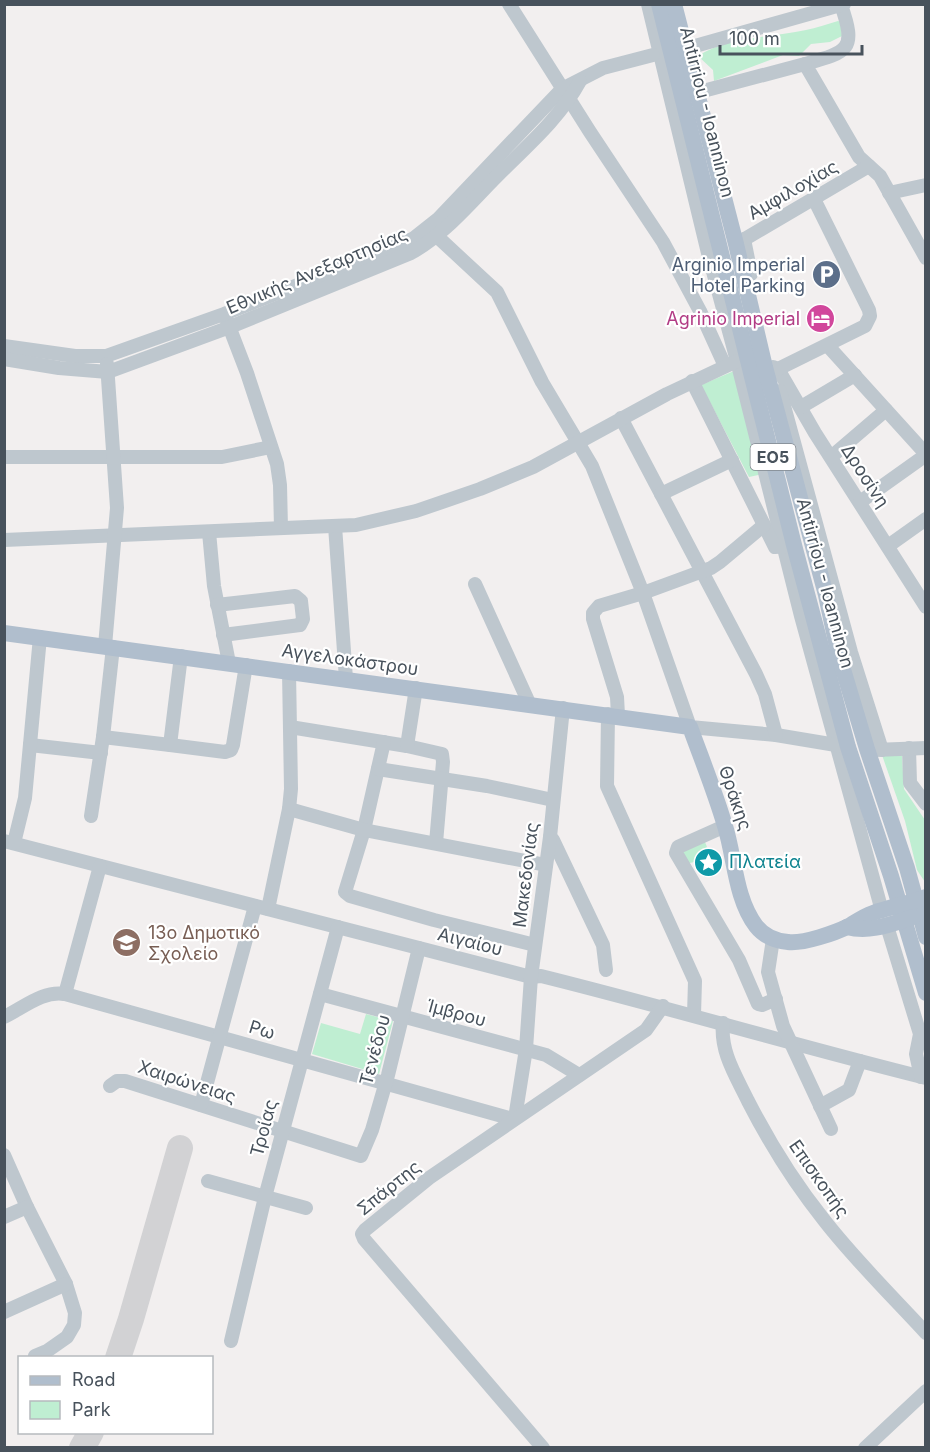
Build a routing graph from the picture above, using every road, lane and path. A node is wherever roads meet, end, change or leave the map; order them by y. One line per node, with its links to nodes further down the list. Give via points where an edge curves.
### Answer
1 (509, 4): 9 (street)
2 (648, 4): 25 (street)
3 (659, 4): 10 (main road, Antirriou - Ioanninon / ΕΟ5)
4 (674, 4): 10 (main road, Antirriou - Ioanninon / ΕΟ5)
5 (843, 5): 6 (street); 8 (street, via 850,36 847,45)
6 (695, 46)
7 (653, 55): 9 (street, Εθνικής Ανεξαρτησίας, via 603,68 580,81)
8 (805, 64): 10 (street); 11 (street, via 859,157)
9 (566, 95): 15 (street, Εθνικής Ανεξαρτησίας); 25 (street, via 663,242)
10 (690, 95): 16 (main road, Antirriou - Ioanninon / ΕΟ5); 51 (main road, Antirriou - Ioanninon / ΕΟ5)
11 (869, 166): 13 (street); 14 (street, Αμφιλοχίας)
12 (926, 185): 13 (street)
13 (889, 192): 17 (street)
14 (814, 199): 16 (street, Αμφιλοχίας); 20 (street, via 870,316 865,326)
15 (433, 232): 18 (street, Εθνικής Ανεξαρτησίας); 19 (street, Εθνικής Ανεξαρτησίας, via 411,253); 34 (street, via 497,292 542,382)
16 (740, 242): 22 (main road, Antirriou - Ioanninon / ΕΟ5)
17 (926, 258)
18 (224, 314): 19 (street); 23 (street, Εθνικής Ανεξαρτησίας)
19 (230, 327): 27 (street, Εθνικής Ανεξαρτησίας); 36 (street)
20 (828, 345): 26 (street); 28 (street)
21 (4, 346): 23 (street, Εθνικής Ανεξαρτησίας, via 75,356)
22 (764, 347): 26 (street); 63 (main road, Antirriou - Ioanninon / ΕΟ5, via 826,595)
23 (106, 356): 27 (street)
24 (4, 359): 27 (street, Εθνικής Ανεξαρτησίας)
25 (731, 363): 29 (street); 51 (street)
26 (776, 368): 30 (street, Δροσίνη); 35 (street)
27 (108, 372): 40 (street)
28 (855, 375): 30 (street); 31 (street)
29 (692, 381): 32 (street); 41 (street)
30 (801, 407): 33 (street, Δροσίνη)
31 (886, 410): 37 (street); 39 (street)
32 (621, 418): 34 (street); 42 (street)
33 (815, 433): 35 (street); 39 (street, Δροσίνη)
34 (578, 441): 46 (street, via 533,467 480,489 362,525); 56 (street, via 598,477)
35 (794, 442): 63 (street)
36 (271, 447): 40 (street, via 222,457); 47 (street, via 279,476)
37 (924, 449): 43 (street)
38 (4, 457): 40 (street)
39 (831, 457): 43 (street, Δροσίνη)
40 (113, 458): 49 (street, via 117,508)
41 (732, 460): 42 (street); 45 (street)
42 (661, 494): 53 (street)
43 (860, 502): 52 (street, Δροσίνη)
44 (926, 519): 52 (street)
45 (764, 525): 51 (street, via 775,547); 53 (street, via 720,562)
46 (335, 526): 47 (street); 67 (street)
47 (281, 528): 48 (street)
48 (209, 532): 49 (street); 57 (street)
49 (114, 536): 50 (street); 62 (street)
50 (4, 540)
51 (789, 546): 80 (main road, Antirriou - Ioanninon / ΕΟ5)
52 (888, 546): 55 (street, Δροσίνη)
53 (702, 571): 56 (street); 74 (street, via 756,674)
54 (476, 584): 69 (street)
55 (920, 585): 58 (street, Δροσίνη)
56 (643, 593): 71 (street, via 599,606 593,613 617,697); 73 (street)
57 (217, 604): 60 (street); 60 (street, via 296,597 301,601 300,625)
58 (926, 607)
59 (4, 633): 61 (main road, Αγγελοκάστρου)
60 (223, 635): 65 (street)
61 (40, 638): 62 (main road, Αγγελοκάστρου); 78 (street)
62 (109, 647): 64 (main road, Αγγελοκάστρου); 75 (street)
63 (845, 654): 83 (main road, Antirriou - Ioanninon / ΕΟ5)
64 (181, 657): 65 (main road, Αγγελοκάστρου); 77 (street)
65 (237, 664): 66 (main road, Αγγελοκάστρου); 77 (street, via 231,750)
66 (289, 671): 67 (main road, Αγγελοκάστρου); 72 (street)
67 (346, 679): 68 (main road, Αγγελοκάστρου)
68 (416, 688): 69 (main road, Αγγελοκάστρου); 79 (street)
69 (529, 703): 70 (main road, Αγγελοκάστρου)
70 (563, 708): 71 (main road, Αγγελοκάστρου); 87 (street, Μακεδονίας)
71 (613, 715): 73 (main road, Αγγελοκάστρου); 113 (street, via 607,786 695,981)
72 (290, 727): 76 (street); 89 (street)
73 (690, 727): 74 (street); 91 (main road, Θράκης)
74 (776, 735): 80 (street)
75 (103, 737): 77 (street); 84 (street)
76 (384, 742): 79 (street); 85 (street)
77 (170, 745)
78 (30, 746): 84 (street); 94 (street, via 25,798)
79 (407, 746): 86 (street, via 443,755)
80 (842, 746): 99 (main road, Antirriou - Ioanninon / ΕΟ5); 100 (street)
81 (909, 748): 82 (street); 83 (street); 88 (street, via 910,783)
82 (926, 748)
83 (875, 750): 99 (main road, Antirriou - Ioanninon / ΕΟ5)
84 (101, 753): 90 (street)
85 (378, 769): 86 (street); 92 (street)
86 (441, 780): 87 (street); 95 (street)
87 (554, 800): 93 (street, Μακεδονίας)
88 (926, 804)
89 (289, 809): 92 (street); 98 (street)
90 (91, 816)
91 (725, 825): 103 (main road, Θράκης, via 747,910 763,933); 111 (street, via 678,847 676,853 739,960 758,1004)
92 (364, 830): 95 (street); 104 (street, via 344,890 348,896)
93 (550, 837): 96 (street, Μακεδονίας); 106 (street, via 603,945)
94 (9, 842): 97 (street, Αιγαίου)
95 (436, 843): 96 (street)
96 (546, 865): 104 (street, Μακεδονίας)
97 (100, 866): 98 (street, Αιγαίου); 109 (street)
98 (262, 907): 101 (street, Αιγαίου); 117 (street)
99 (915, 908): 100 (main road); 102 (main road, Antirriou - Ioanninon / ΕΟ5); 108 (main road, Antirriou - Ioanninon / ΕΟ5)
100 (885, 918): 103 (main road, via 872,913 847,927 807,940 789,943); 123 (street, via 920,1034 916,1054)
101 (338, 927): 105 (street, Αιγαίου); 110 (street, Τροίας)
102 (926, 937)
103 (773, 939): 111 (street, via 768,972)
104 (535, 945): 107 (street, Μακεδονίας)
105 (419, 948): 107 (street, Αιγαίου); 115 (street, Τενέδου)
106 (606, 970)
107 (531, 977): 112 (street, Αιγαίου, via 541,976); 119 (street, Μακεδονίας)
108 (926, 993)
109 (65, 994): 114 (street, Ρω, via 44,996); 117 (street, Ρω)
110 (320, 994): 115 (street, Ίμβρου); 120 (street, Τροίας)
111 (776, 999): 118 (street)
112 (663, 1006): 113 (street, Αιγαίου); 122 (street, Σπάρτης, via 645,1030)
113 (694, 1015): 116 (street, Αιγαίου)
114 (4, 1017)
115 (402, 1017): 119 (street, Ίμβρου); 124 (street, Τενέδου)
116 (723, 1023): 118 (street, Αιγαίου); 140 (street, Επισκοπής, via 730,1065 763,1130 790,1172 837,1236)
117 (220, 1037): 120 (street, Ρω); 126 (street)
118 (791, 1044): 121 (street, Αιγαίου); 127 (street)
119 (526, 1049): 122 (street, Ίμβρου, via 554,1058); 128 (street, Μακεδονίας)
120 (300, 1060): 124 (street, Ρω); 130 (street, Τροίας)
121 (860, 1061): 123 (street, Αιγαίου); 127 (street, via 849,1090)
122 (579, 1075): 128 (street, Σπάρτης)
123 (923, 1078)
124 (385, 1085): 128 (street, Ρω); 132 (street, Τενέδου, via 372,1130 362,1154)
125 (110, 1086): 126 (street, Χαιρώνειας, via 125,1081)
126 (201, 1105): 130 (street, Χαιρώνειας)
127 (820, 1106): 129 (street)
128 (514, 1119): 145 (street, Σπάρτης, via 429,1178 362,1234)
129 (831, 1129)
130 (282, 1131): 132 (street, Χαιρώνειας); 134 (street, Τροίας)
131 (4, 1155): 135 (street)
132 (357, 1156)
133 (208, 1180): 134 (street)
134 (265, 1197): 136 (street); 141 (street, Τροίας)
135 (27, 1207): 137 (street); 138 (street)
136 (306, 1208)
137 (4, 1217)
138 (66, 1284): 139 (street); 142 (street, via 75,1313 74,1325 64,1340)
139 (4, 1312)
140 (926, 1333)
141 (231, 1341)
142 (35, 1356)
143 (926, 1390): 144 (street)
144 (867, 1447)
145 (543, 1448)

